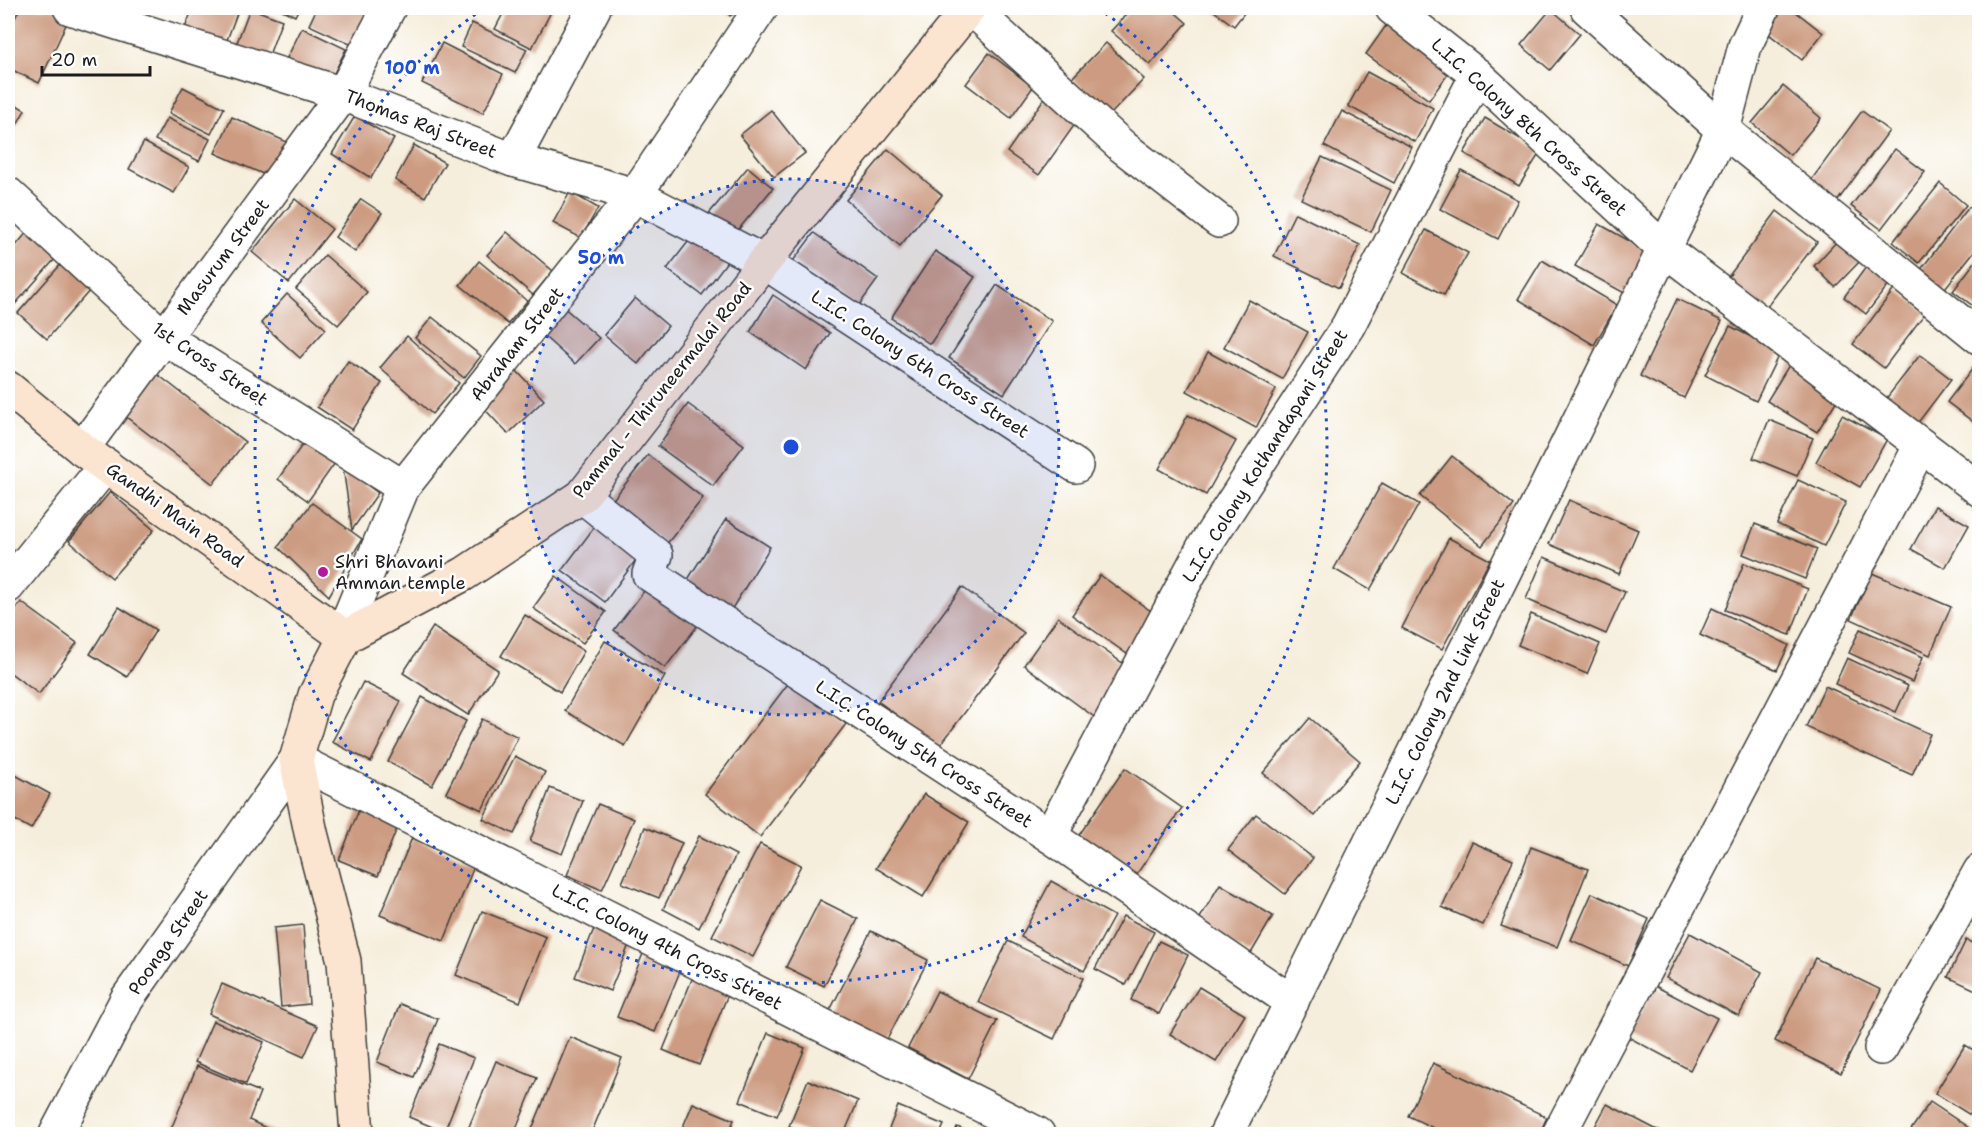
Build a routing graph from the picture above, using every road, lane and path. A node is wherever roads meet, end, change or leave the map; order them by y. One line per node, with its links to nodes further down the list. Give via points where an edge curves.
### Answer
1 (70, 8): 10 (street, Thomas Raj Street)
2 (594, 8): 12 (street)
3 (760, 8): 14 (street, Abraham Street)
4 (970, 8): 15 (street, via 1123,147); 17 (street, Pammal - Thiruneermalai Road)
5 (1392, 8): 9 (street, L.I.C. Colony 8th Cross Street)
6 (1587, 8): 11 (street)
7 (1763, 8): 11 (street, L.I.C. Colony 2nd Link Street, via 1745,46)
8 (386, 9): 10 (street, Masurum Street)
9 (1477, 75): 16 (street, L.I.C. Colony 8th Cross Street); 30 (street, L.I.C. Colony Kothandapani Street, via 1348,326 1203,548)
10 (343, 94): 12 (street, Thomas Raj Street); 18 (street, Masurum Street)
11 (1723, 130): 16 (street, L.I.C. Colony 2nd Link Street); 19 (street)
12 (513, 160): 14 (street, Thomas Raj Street)
13 (8, 194): 18 (street, 1st Cross Street)
14 (635, 195): 17 (street, Thomas Raj Street); 24 (street, Abraham Street)
15 (1219, 221)
16 (1664, 249): 21 (street, L.I.C. Colony 8th Cross Street); 32 (street, L.I.C. Colony 2nd Link Street)
17 (764, 262): 23 (street, L.I.C. Colony 6th Cross Street); 26 (street, Pammal - Thiruneermalai Road)
18 (164, 337): 22 (street, Masurum Street); 24 (street, 1st Cross Street)
19 (1980, 338)
20 (8, 388): 22 (street, Gandhi Main Road)
21 (1921, 445): 25 (street, L.I.C. Colony 8th Cross Street); 38 (street)
22 (94, 457): 27 (street, Masurum Street); 28 (street, Gandhi Main Road)
23 (1076, 466)
24 (404, 487): 28 (street, Abraham Street)
25 (1980, 490)
26 (582, 496): 28 (street, Pammal - Thiruneermalai Road, via 464,574); 30 (street, L.I.C. Colony 5th Cross Street, via 656,555 649,574)
27 (8, 586)
28 (344, 636): 29 (street, via 315,694)
29 (296, 760): 34 (street, via 344,962); 35 (street, Poonga Street, via 127,999); 36 (street, L.I.C. Colony 4th Cross Street)
30 (1050, 836): 32 (street, L.I.C. Colony 5th Cross Street)
31 (1980, 871): 33 (street)
32 (1292, 1002): 37 (street, L.I.C. Colony 2nd Link Street)
33 (1881, 1048)
34 (360, 1133)
35 (56, 1134)
36 (1038, 1134)
37 (1226, 1134)
38 (1559, 1134)

